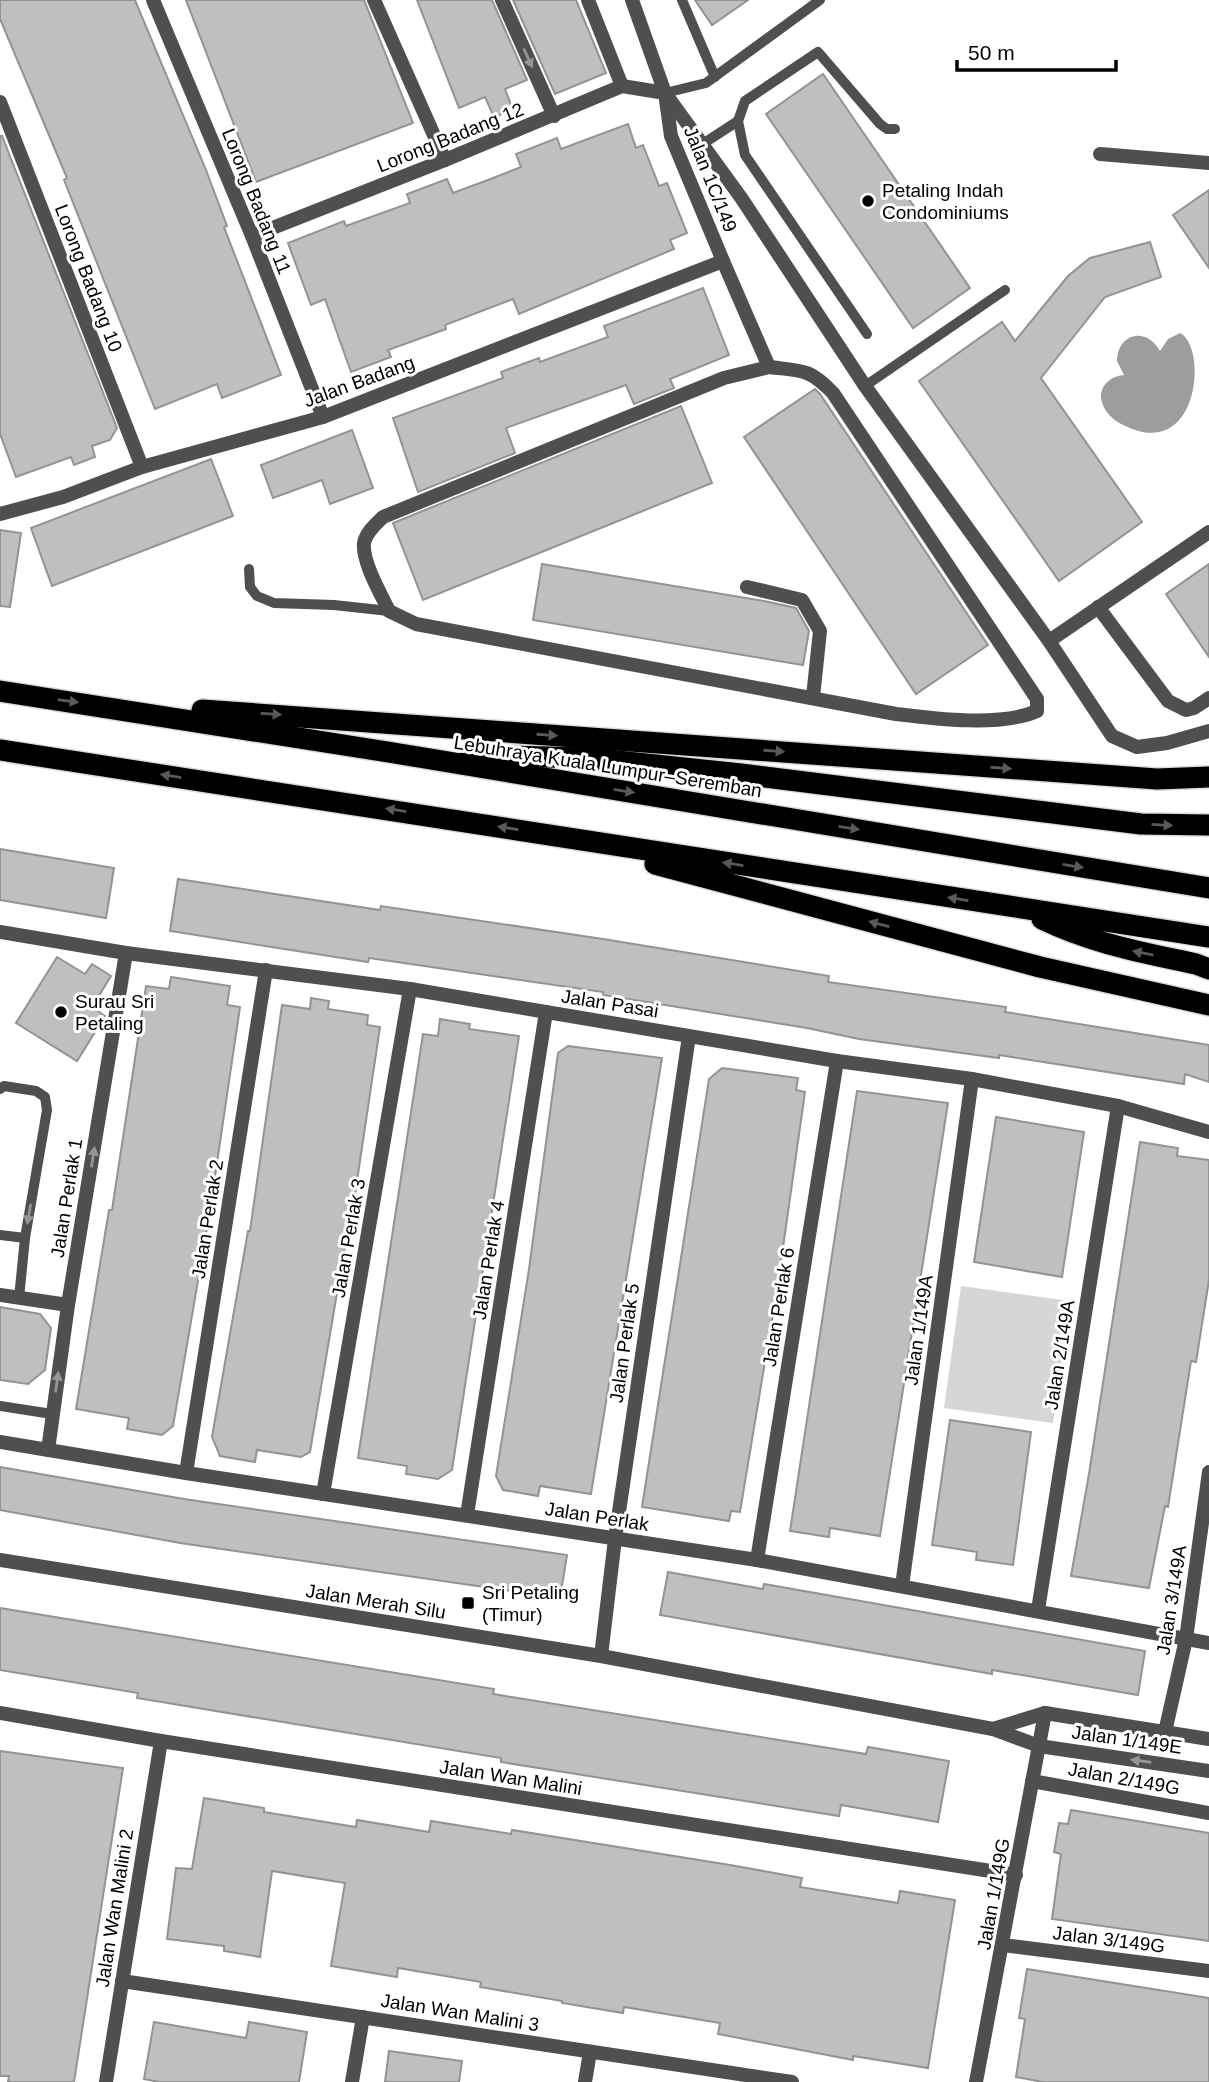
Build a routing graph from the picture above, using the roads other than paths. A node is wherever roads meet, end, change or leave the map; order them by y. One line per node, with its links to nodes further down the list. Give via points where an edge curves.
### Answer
1 (153, 0): 19 (street, Lorong Badang 11)
2 (374, 0): 17 (street)
3 (502, 0): 12 (street, one-way to 12)
4 (588, 0): 9 (street)
5 (632, 0): 10 (street, Jalan 1C/149)
6 (682, 0): 8 (lane)
7 (820, 0): 8 (lane)
8 (715, 77): 10 (lane)
9 (622, 86): 10 (street); 12 (street, Lorong Badang 12)
10 (665, 93): 15 (street); 20 (street, Jalan 1C/149, via 671,136)
11 (0, 102): 26 (street, Lorong Badang 10)
12 (554, 116): 17 (street, Lorong Badang 12)
13 (738, 121): 14 (lane, via 745,102 818,52 880,124); 15 (lane); 22 (lane, via 744,155)
14 (895, 129)
15 (701, 145): 24 (street, via 742,199)
16 (1100, 154): 18 (street)
17 (445, 160): 19 (street, Lorong Badang 12)
18 (1209, 163)
19 (252, 236): 25 (street, Lorong Badang 11)
20 (723, 261): 23 (street, Jalan 1C/149); 25 (street, Jalan Badang)
21 (1005, 290): 24 (lane)
22 (867, 334)
23 (769, 367): 32 (street, via 724,378 383,517 364,542 366,558); 35 (street, via 807,371 833,393 1039,705 1037,710 1017,716 938,719)
24 (865, 386): 33 (street)
25 (323, 417): 26 (street, Jalan Badang)
26 (142, 467): 27 (street, Jalan Badang, via 63,497)
27 (0, 514)
28 (1209, 532): 31 (street)
29 (249, 569): 32 (lane, via 250,587 257,596 274,603)
30 (747, 587): 35 (street, via 802,600 817,622 820,639)
31 (1098, 607): 33 (street); 36 (street, via 1168,701 1186,710)
32 (389, 611): 35 (street, via 416,624)
33 (1049, 640): 38 (street, via 1112,736 1137,747)
34 (0, 691): 37 (highway, Lebuhraya Kuala Lumpur–Seremban, one-way to 37)
35 (813, 697)
36 (1209, 698)
37 (154, 714): 40 (highway, Lebuhraya Kuala Lumpur–Seremban); 41 (highway, one-way to 41, via 207,710 1157,779)
38 (1209, 731)
39 (0, 750): 43 (highway, one-way to 39)
40 (388, 752): 42 (highway, one-way to 42, via 589,758 1141,824); 44 (highway, Lebuhraya Kuala Lumpur–Seremban, one-way to 44)
41 (1209, 777)
42 (1209, 825)
43 (541, 833): 45 (highway, one-way to 43); 52 (highway, one-way to 43, via 1040,967)
44 (1209, 888)
45 (1025, 910): 47 (highway); 49 (highway, one-way to 45, via 1109,946)
46 (0, 932): 48 (street, Jalan Pasai)
47 (1209, 937)
48 (126, 953): 50 (street, Jalan Pasai); 64 (street, Jalan Perlak 1, one-way to 48)
49 (1209, 969)
50 (266, 970): 51 (street, Jalan Pasai); 70 (street, Jalan Perlak 2)
51 (410, 989): 53 (street, Jalan Pasai); 71 (street, Jalan Perlak 3)
52 (1209, 1005)
53 (546, 1012): 54 (street, Jalan Pasai); 72 (street, Jalan Perlak 4)
54 (689, 1035): 55 (street, Jalan Pasai); 73 (street, Jalan Perlak 5)
55 (837, 1061): 56 (street, Jalan Pasai); 75 (street, Jalan Perlak 6)
56 (972, 1079): 58 (street, Jalan Pasai); 76 (street, Jalan 1/149A)
57 (0, 1089): 61 (lane, one-way to 61, via 36,1091 45,1097 47,1110)
58 (1118, 1106): 59 (street, Jalan Pasai); 77 (street, Jalan 2/149A)
59 (1209, 1132)
60 (0, 1235): 61 (lane)
61 (25, 1238): 63 (lane)
62 (0, 1295): 63 (street)
63 (19, 1298): 64 (street)
64 (68, 1306): 66 (street, Jalan Perlak 1, one-way to 64)
65 (0, 1406): 66 (lane)
66 (52, 1414): 68 (street, Jalan Perlak 1)
67 (0, 1442): 68 (street, Jalan Perlak)
68 (48, 1450): 70 (street, Jalan Perlak)
69 (1209, 1472): 78 (street, Jalan 3/149A)
70 (186, 1473): 71 (street, Jalan Perlak)
71 (323, 1494): 72 (street, Jalan Perlak)
72 (467, 1514): 73 (street, Jalan Perlak)
73 (615, 1539): 75 (street, Jalan Perlak); 80 (street, Jalan Perlak 5)
74 (0, 1560): 80 (street, Jalan Merah Silu)
75 (757, 1560): 76 (street, Jalan Perlak)
76 (902, 1586): 77 (street, Jalan Perlak)
77 (1038, 1610): 78 (street, Jalan Perlak)
78 (1186, 1639): 79 (street, Jalan Perlak); 84 (street, Jalan 3/149A)
79 (1209, 1643)
80 (601, 1656): 83 (street, Jalan Merah Silu)
81 (0, 1713): 86 (street, Jalan Wan Malini)
82 (1045, 1713): 83 (street, Jalan Merah Silu); 84 (street, Jalan 1/149E); 87 (street, Jalan 1/149G)
83 (993, 1728): 87 (street, Jalan Merah Silu)
84 (1165, 1732): 85 (street, Jalan 1/149E)
85 (1209, 1739)
86 (161, 1741): 91 (street, Jalan Wan Malini); 94 (street, Jalan Wan Malini 2)
87 (1039, 1746): 88 (street, Jalan 1/149E, one-way to 87); 89 (street, Jalan 1/149G)
88 (1209, 1771)
89 (1032, 1782): 90 (street, Jalan 2/149G); 91 (street, Jalan 1/149G)
90 (1209, 1813)
91 (1016, 1875): 92 (street, Jalan 1/149G)
92 (1003, 1945): 93 (street, Jalan 3/149G); 101 (street, Jalan 1/149G)
93 (1209, 1971)
94 (122, 1981): 95 (street, Jalan Wan Malini 3); 97 (street, Jalan Wan Malini 2)
95 (363, 2017): 96 (street, Jalan Wan Malini 3); 98 (street)
96 (590, 2052): 99 (street); 100 (street, Jalan Wan Malini 3)
97 (106, 2082)
98 (352, 2082)
99 (585, 2082)
100 (792, 2082)
101 (976, 2082)

